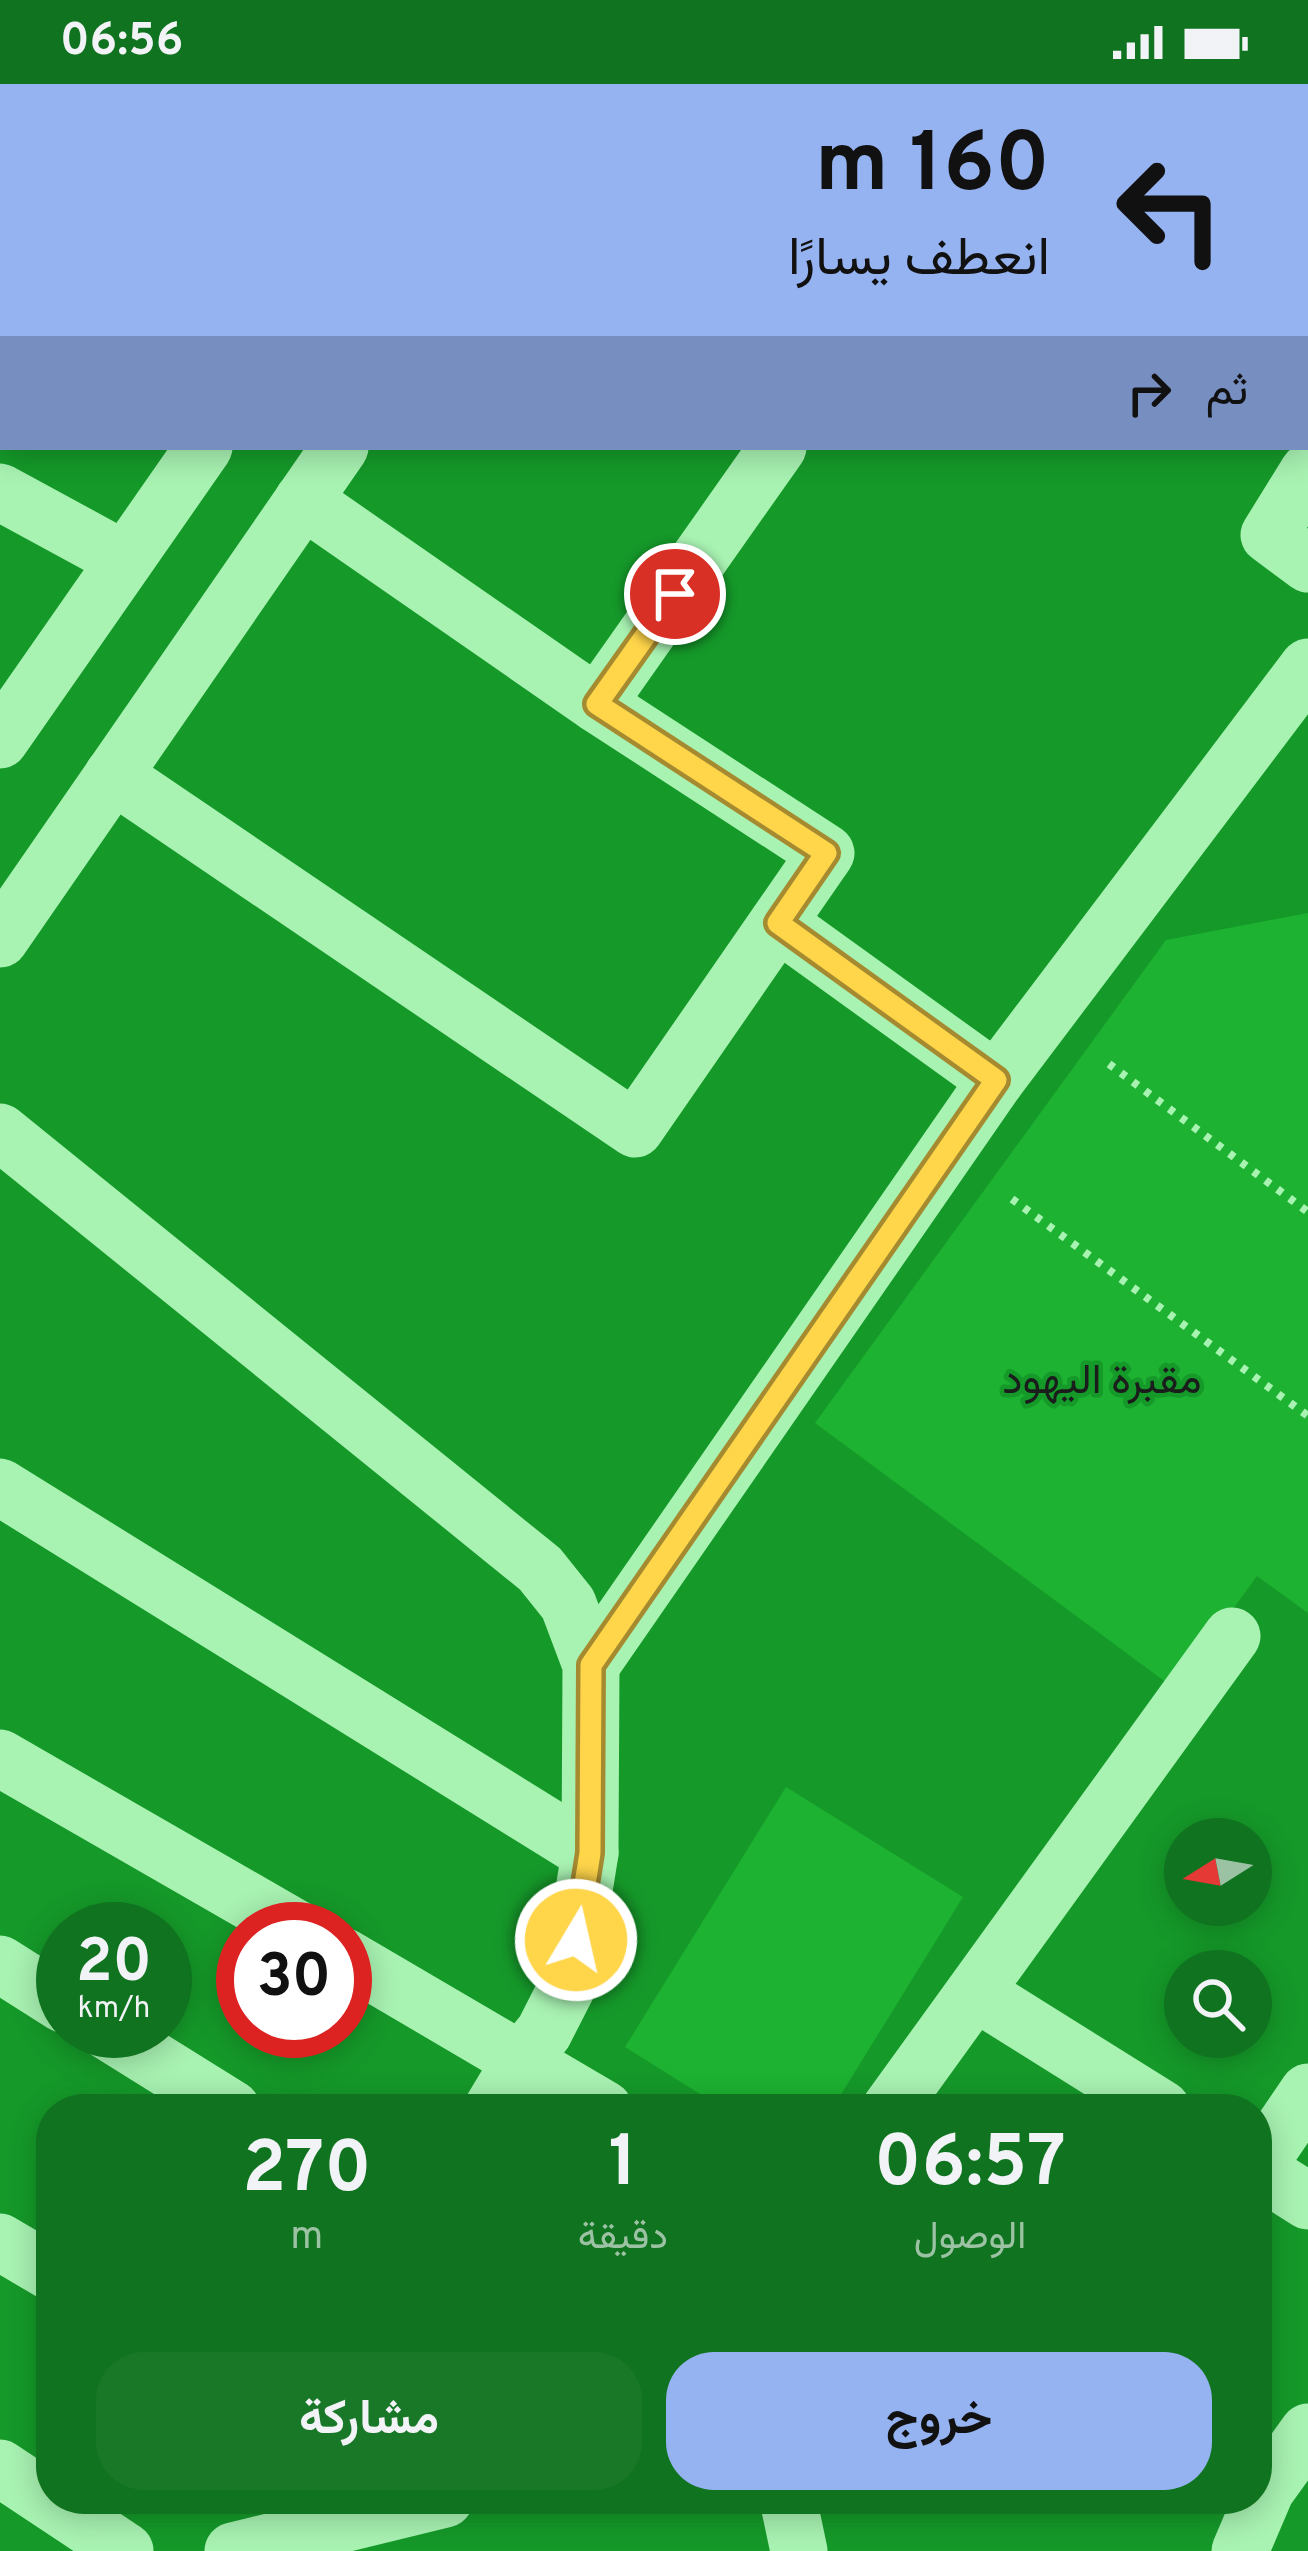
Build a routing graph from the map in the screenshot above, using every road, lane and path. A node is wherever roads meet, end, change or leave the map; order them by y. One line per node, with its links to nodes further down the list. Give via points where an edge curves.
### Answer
1 (202, 450): 7 (street)
2 (338, 450): 6 (street)
3 (776, 450): 10 (street)
4 (1308, 472): 8 (street, via 1269,535)
5 (0, 492): 7 (street)
6 (303, 500): 10 (street); 12 (street)
7 (125, 560): 11 (street)
8 (1308, 564)
9 (1308, 668): 16 (street)
10 (597, 704): 13 (street, via 826,853)
11 (0, 740)
12 (113, 776): 13 (street, via 635,1129); 14 (street)
13 (778, 923): 16 (street)
14 (0, 939)
15 (1109, 1064): 19 (path)
16 (996, 1080): 23 (street)
17 (0, 1132): 23 (street, via 541,1569 568,1604)
18 (1012, 1198): 20 (path)
19 (1308, 1212)
20 (1308, 1416)
21 (0, 1487): 25 (street)
22 (1232, 1636): 30 (street)
23 (591, 1665): 25 (street)
24 (0, 1758): 26 (street)
25 (590, 1853): 32 (street, via 569,1983)
26 (250, 1902)
27 (2, 1970): 29 (street)
28 (372, 1973): 32 (street)
29 (36, 1989)
30 (975, 1992): 37 (street); 38 (street)
31 (150, 2058): 34 (street)
32 (522, 2059): 35 (street); 36 (street)
33 (1308, 2092): 39 (street)
34 (208, 2094)
35 (501, 2094)
36 (579, 2094)
37 (901, 2094)
38 (1138, 2094)
39 (1272, 2146)
40 (1272, 2178): 41 (street)
41 (1308, 2201)
42 (0, 2242): 43 (street)
43 (36, 2263)
44 (1308, 2432): 47 (street)
45 (0, 2468): 46 (street)
46 (36, 2492)
47 (1277, 2492)
48 (69, 2514): 52 (street)
49 (422, 2514): 53 (street)
50 (791, 2514): 54 (street)
51 (1263, 2514): 55 (street)
52 (125, 2551)
53 (233, 2551)
54 (799, 2551)
55 (1240, 2551)

